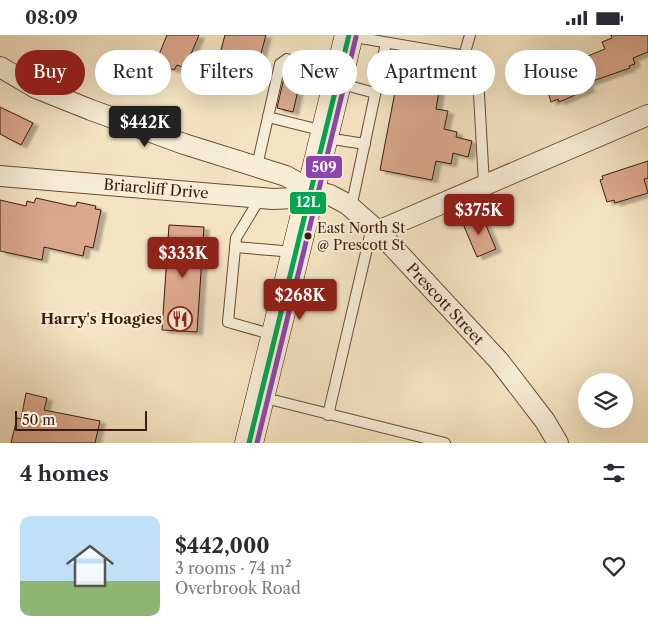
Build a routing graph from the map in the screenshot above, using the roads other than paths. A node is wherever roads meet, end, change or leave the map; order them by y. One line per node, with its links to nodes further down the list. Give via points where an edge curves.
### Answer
1 (470, 35): 7 (lane)
2 (349, 36): 3 (lane); 4 (main road)
3 (386, 43): 5 (lane); 6 (lane)
4 (345, 50)
5 (384, 50)
6 (428, 50)
7 (466, 50)
8 (282, 63): 14 (lane)
9 (0, 67): 17 (street, Prescott Street, via 36,88 91,110)
10 (334, 95): 15 (main road)
11 (375, 95): 16 (lane)
12 (478, 95): 19 (lane)
13 (648, 115): 19 (street)
14 (268, 117): 15 (lane); 17 (lane)
15 (324, 134): 16 (lane); 20 (main road)
16 (364, 144): 22 (lane)
17 (257, 167): 20 (street, Prescott Street, via 286,176)
18 (0, 175): 21 (street, Briarcliff Drive)
19 (484, 185): 23 (street)
20 (310, 189): 21 (street, Briarcliff Drive, via 293,198); 22 (street, Prescott Street, via 330,195); 25 (main road)
21 (260, 198): 24 (lane, via 236,238)
22 (351, 208): 23 (street, Prescott Street)
23 (375, 229): 28 (lane); 31 (street, Prescott Street, via 499,361)
24 (235, 247): 25 (lane); 26 (lane, via 228,322)
25 (295, 253): 26 (main road)
26 (275, 335): 27 (main road)
27 (260, 397): 28 (lane); 29 (main road)
28 (328, 415): 30 (lane)
29 (249, 443)
30 (445, 443)
31 (558, 443)

